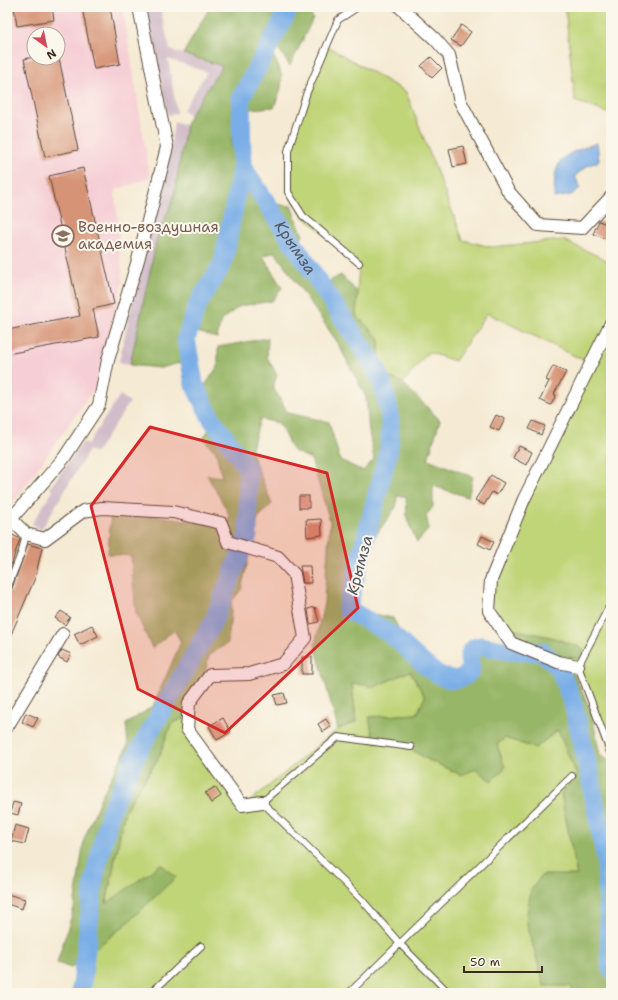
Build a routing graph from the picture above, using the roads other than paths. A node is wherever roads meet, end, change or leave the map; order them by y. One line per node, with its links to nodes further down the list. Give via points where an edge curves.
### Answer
1 (140, 7): 7 (street, via 167,147 138,260 108,360 99,405 64,458)
2 (358, 7): 5 (lane, via 338,20 307,92 288,150 288,192 303,216)
3 (400, 7): 4 (street, via 435,38 449,55 460,101 508,191 538,225 582,228)
4 (611, 197)
5 (359, 263)
6 (611, 323): 12 (street, via 524,499 491,580 489,611 511,643 558,662)
7 (9, 520): 8 (street)
8 (26, 534): 9 (lane, via 22,552); 17 (street, via 45,539 83,511 102,508 173,512 221,523 228,542 278,556 294,574 305,638 284,664 249,674 210,675 189,703 187,729 219,775 242,805)
9 (7, 589)
10 (611, 603): 12 (lane)
11 (62, 634): 13 (street)
12 (578, 666): 15 (lane)
13 (7, 727)
14 (411, 747): 17 (lane, via 338,737)
15 (611, 754)
16 (572, 776): 18 (lane)
17 (262, 802): 18 (lane, via 362,900)
18 (400, 944): 21 (lane); 22 (lane)
19 (201, 946): 20 (lane)
20 (152, 993)
21 (348, 993)
22 (448, 993)

